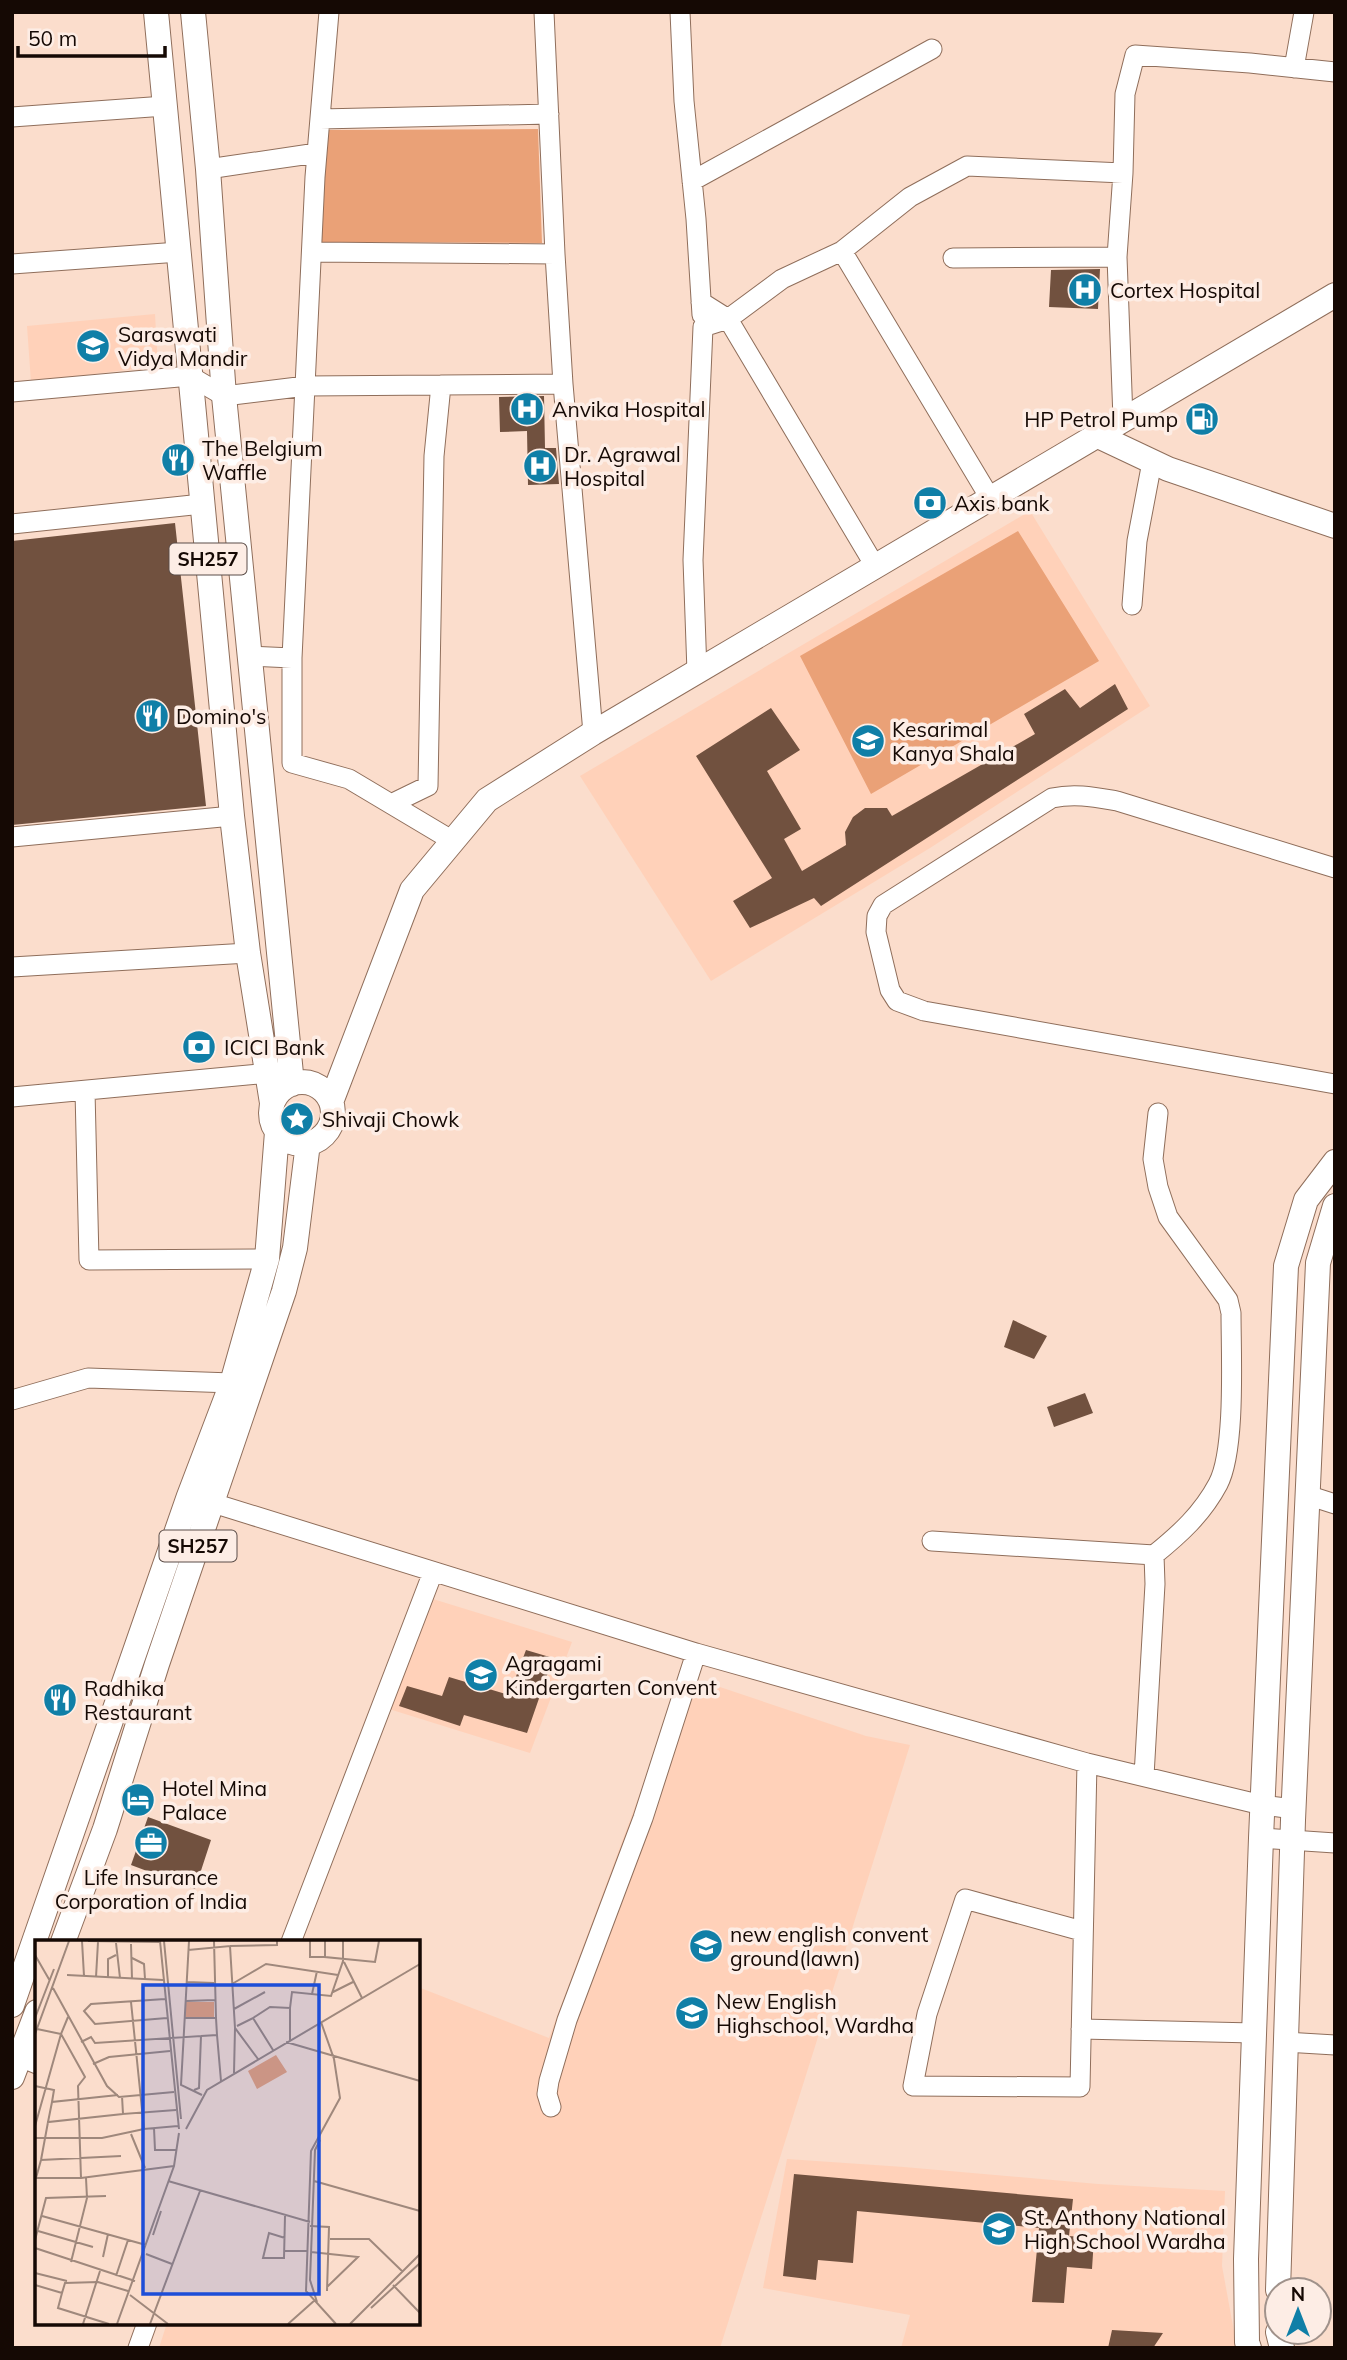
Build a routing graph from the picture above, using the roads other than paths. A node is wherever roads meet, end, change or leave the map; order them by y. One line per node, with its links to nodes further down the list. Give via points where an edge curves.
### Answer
1 (156, 12): 10 (main road, SH257)
2 (193, 12): 15 (main road, SH257)
3 (329, 12): 13 (street)
4 (544, 12): 11 (street)
5 (680, 12): 17 (street)
6 (1304, 12): 8 (street)
7 (932, 49): 17 (street)
8 (1294, 68): 9 (street); 16 (street, via 1135,55 1125,94)
9 (1335, 72)
10 (165, 106): 12 (street); 19 (main road, SH257)
11 (549, 114): 13 (street); 21 (street)
12 (12, 117)
13 (320, 119): 14 (street)
14 (317, 153): 15 (street); 20 (street)
15 (208, 169): 34 (main road, SH257)
16 (1123, 173): 18 (street, via 967,166 910,197); 22 (street)
17 (692, 181): 26 (street)
18 (842, 251): 27 (street, via 782,279); 38 (street)
19 (179, 252): 24 (street); 29 (main road, SH257)
20 (312, 252): 21 (street); 32 (street)
21 (555, 254): 30 (street)
22 (1117, 257): 23 (street); 35 (street)
23 (953, 258)
24 (12, 264)
25 (1335, 295): 35 (main road)
26 (701, 302): 27 (street); 28 (street)
27 (728, 319): 28 (street); 42 (street)
28 (703, 327): 46 (street, via 693,560)
29 (190, 376): 33 (street); 34 (street); 39 (main road, SH257)
30 (563, 384): 31 (street); 47 (street)
31 (441, 385): 32 (street); 50 (street, via 434,456 428,786)
32 (306, 386): 34 (street); 45 (street)
33 (12, 392)
34 (224, 396): 44 (main road, SH257)
35 (1123, 419): 36 (main road)
36 (1096, 435): 37 (main road); 38 (main road)
37 (1152, 462): 41 (main road); 43 (street, via 1137,541)
38 (990, 498): 42 (main road)
39 (202, 504): 40 (street); 51 (main road, SH257)
40 (12, 524)
41 (1335, 526)
42 (875, 566): 46 (main road)
43 (1132, 605)
44 (250, 656): 45 (street); 49 (main road, SH257)
45 (292, 658): 48 (street)
46 (697, 672): 47 (main road)
47 (593, 733): 53 (main road, via 487,800)
48 (292, 763): 49 (street); 50 (street, via 349,779)
49 (260, 768): 57 (main road, SH257)
50 (391, 804): 53 (street)
51 (232, 816): 52 (street); 55 (main road, SH257)
52 (12, 837)
53 (453, 841): 60 (main road, via 412,890)
54 (1335, 868): 58 (street, via 1117,801 1068,795 1052,798 883,905 876,932 890,990 897,1001 924,1011)
55 (248, 953): 56 (street); 57 (main road, SH257)
56 (12, 967)
57 (284, 1072): 59 (street); 60 (main road); 63 (main road, SH257, via 270,1113)
58 (1335, 1084)
59 (85, 1091): 61 (street); 67 (street, via 89,1260)
60 (335, 1093): 64 (main road, via 328,1130)
61 (12, 1097)
62 (1157, 1113): 75 (street, via 1153,1159 1157,1187 1168,1217 1228,1300 1231,1327 1230,1410 1219,1483 1190,1525)
63 (276, 1132): 64 (main road, via 293,1143); 67 (main road, SH257)
64 (309, 1143): 72 (main road, SH257, via 289,1271)
65 (1335, 1162): 80 (main road, via 1306,1200 1286,1266)
66 (1335, 1206): 70 (main road, via 1318,1263)
67 (267, 1259): 68 (main road, SH257)
68 (232, 1383): 69 (street, via 88,1378); 71 (main road, SH257)
69 (12, 1400)
70 (1307, 1495): 73 (street); 81 (main road)
71 (189, 1496): 72 (street); 88 (main road, SH257)
72 (213, 1503): 76 (street); 86 (main road, SH257, via 106,1829)
73 (1335, 1504)
74 (932, 1541): 75 (street)
75 (1154, 1555): 79 (street)
76 (433, 1572): 77 (street); 87 (street)
77 (696, 1653): 78 (street); 95 (street, via 643,1818 567,2020 549,2081)
78 (1087, 1763): 79 (street); 85 (street)
79 (1144, 1776): 80 (street)
80 (1262, 1805): 81 (street); 82 (main road)
81 (1294, 1809): 83 (main road)
82 (1261, 1838): 83 (street); 91 (main road)
83 (1292, 1840): 84 (street); 92 (main road)
84 (1335, 1843)
85 (1082, 1931): 90 (street); 90 (street, via 965,1899 927,2014 914,2085 1080,2087)
86 (64, 1940)
87 (292, 1940)
88 (15, 1993)
89 (35, 2020): 94 (main road)
90 (1081, 2029): 91 (street)
91 (1254, 2033): 99 (main road, via 1246,2259)
92 (1285, 2042): 93 (street); 96 (main road)
93 (1335, 2045)
94 (23, 2066)
95 (551, 2107)
96 (1278, 2276)
97 (146, 2325): 98 (street)
98 (138, 2348)
99 (1249, 2348)

